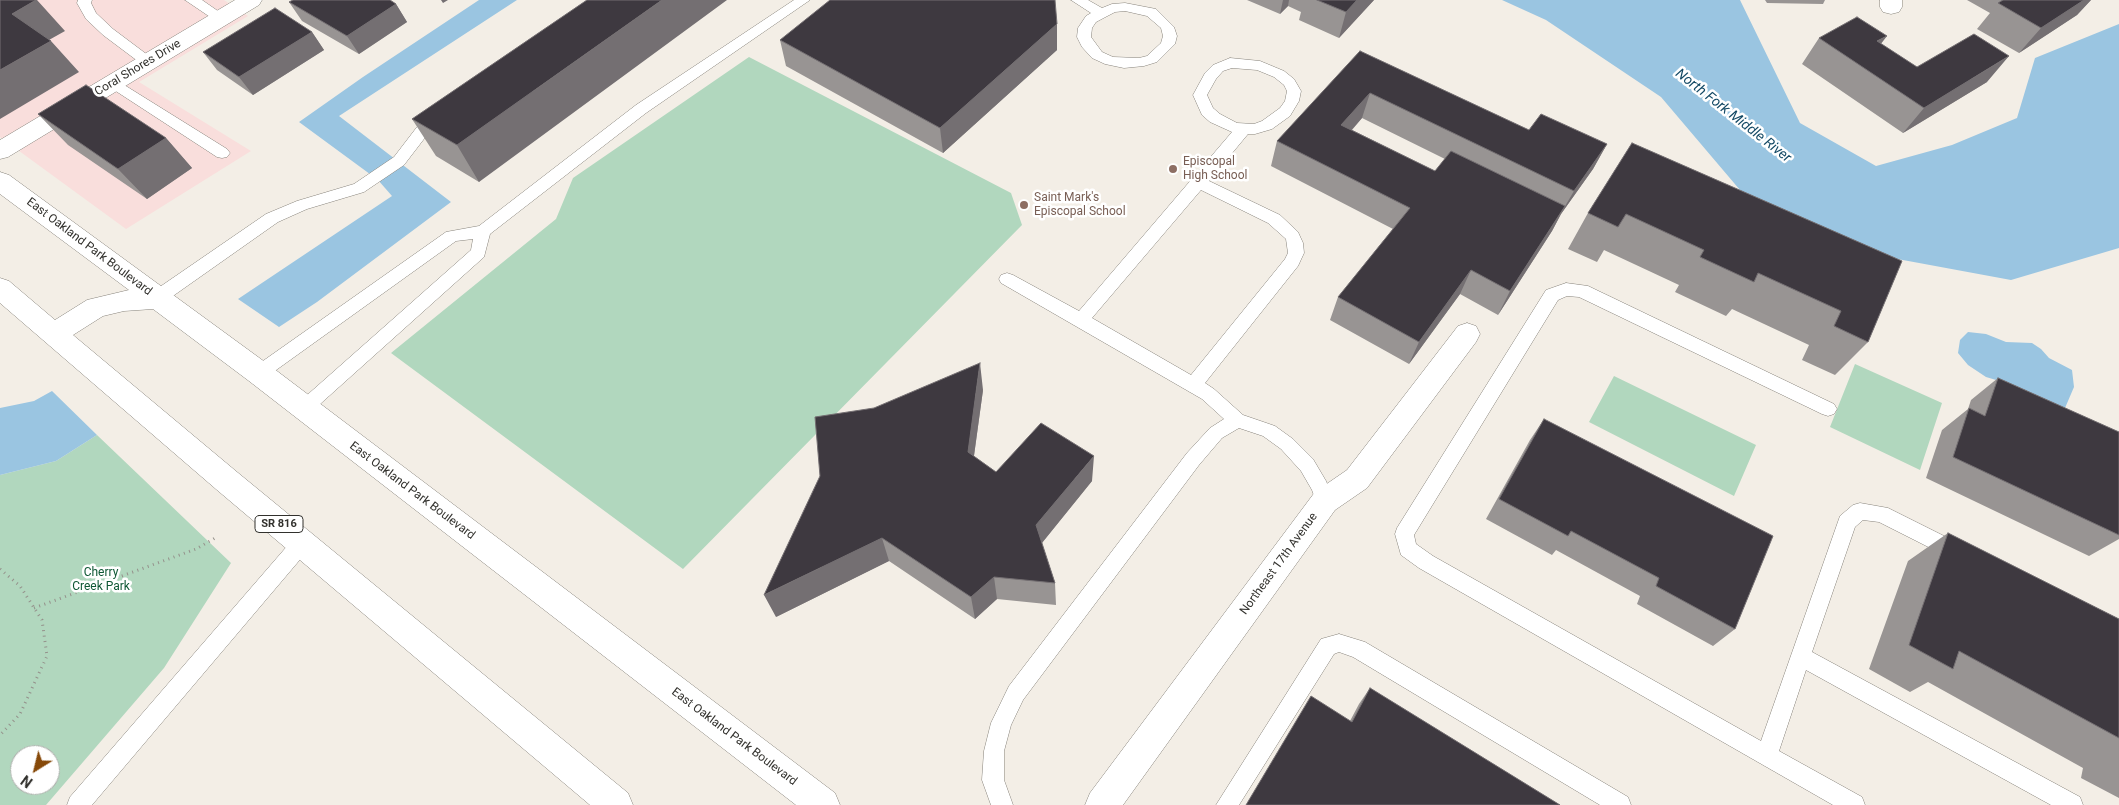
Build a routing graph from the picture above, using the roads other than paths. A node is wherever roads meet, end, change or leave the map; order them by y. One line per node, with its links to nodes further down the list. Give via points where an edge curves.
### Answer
1 (85, 0): 8 (lane, via 91,16)
2 (192, 0): 7 (lane)
3 (251, 0): 7 (main road, Coral Shores Drive)
4 (803, 0): 16 (lane, via 641,109)
5 (1078, 0): 6 (lane)
6 (1101, 12): 6 (lane, via 1091,19 1084,37 1093,51 1110,61 1139,63 1152,59 1168,44 1167,27 1151,12 1125,7)
7 (220, 18): 8 (main road, Coral Shores Drive)
8 (148, 62): 9 (main road, Coral Shores Drive)
9 (113, 83): 12 (main road, Coral Shores Drive); 13 (lane)
10 (448, 108): 19 (lane, via 422,132 399,161 370,181 352,192 302,205 272,218)
11 (1243, 130): 11 (lane, via 1255,129 1278,118 1292,101 1294,91 1279,74 1260,66 1230,63 1210,76 1200,95 1207,111 1215,118); 15 (lane)
12 (0, 151)
13 (222, 153)
14 (0, 181): 19 (main road, East Oakland Park Boulevard)
15 (1198, 182): 20 (lane); 24 (lane, via 1274,218 1292,236 1296,253)
16 (483, 231): 23 (lane, via 452,236); 25 (lane, via 478,253)
17 (1007, 279): 20 (lane)
18 (0, 288): 21 (main road, SR 816)
19 (157, 298): 21 (main road, via 96,307); 23 (main road, East Oakland Park Boulevard)
20 (1081, 320): 24 (lane)
21 (55, 334): 29 (main road, SR 816)
22 (1467, 334): 28 (main road, Northeast 17th Avenue, via 1357,479)
23 (259, 374): 25 (main road, East Oakland Park Boulevard)
24 (1193, 385): 27 (lane)
25 (303, 408): 35 (main road, East Oakland Park Boulevard)
26 (1828, 408): 32 (lane, via 1582,290 1566,290 1552,295 1404,534 1408,549 1426,562)
27 (1237, 420): 28 (lane, via 1269,431 1287,444 1306,465); 36 (lane, via 1216,433 1193,460 1016,693 1001,723 994,751 993,780)
28 (1325, 501): 37 (main road, Northeast 17th Avenue)
29 (302, 544): 33 (lane); 34 (main road, SR 816)
30 (1978, 562): 31 (lane, via 1881,514 1860,511 1847,522)
31 (1801, 657): 32 (lane); 41 (lane)
32 (1767, 755): 40 (lane)
33 (78, 805)
34 (616, 805)
35 (823, 805)
36 (1002, 805)
37 (1102, 805)
38 (1227, 805): 39 (lane, via 1328,646 1339,643 1358,649)
39 (1620, 805)
40 (1854, 805)
41 (2072, 805)

